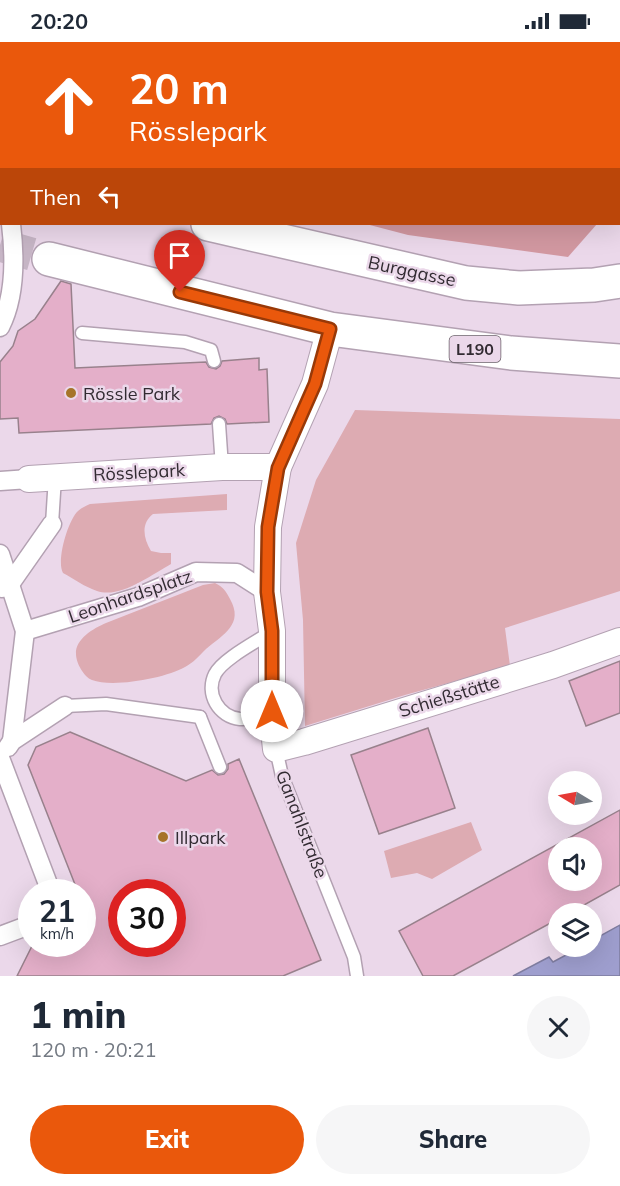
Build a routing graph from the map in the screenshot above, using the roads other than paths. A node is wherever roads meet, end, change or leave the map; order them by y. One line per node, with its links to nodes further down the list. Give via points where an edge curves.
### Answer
1 (11, 225): 5 (street, via 12,278)
2 (212, 225): 4 (main road, Burggasse, via 466,283 519,288)
3 (49, 259): 6 (main road, L190)
4 (620, 281)
5 (0, 327)
6 (330, 329): 9 (main road, L190, via 511,353); 12 (street, via 315,384)
7 (82, 333): 8 (lane, via 185,342 211,350)
8 (214, 361)
9 (620, 361)
10 (219, 424): 11 (lane)
11 (222, 467): 12 (street, Rösslepark); 13 (street, Rösslepark)
12 (278, 468): 19 (street, via 268,527)
13 (55, 477): 14 (street, Rösslepark); 16 (lane)
14 (29, 479): 15 (street, Rösslepark)
15 (0, 481)
16 (52, 524): 18 (street)
17 (0, 554): 18 (street)
18 (5, 586): 20 (street)
19 (267, 592): 20 (street, Leonhardsplatz, via 237,573 196,572 138,597); 21 (street)
20 (25, 631): 27 (street)
21 (272, 631): 23 (lane, via 222,665 212,687); 25 (street, Ganahlstraße)
22 (620, 641): 28 (street, Schießstätte)
23 (214, 699): 25 (lane, via 220,710 242,720); 26 (lane)
24 (65, 706): 26 (lane, via 106,704); 27 (street)
25 (272, 711): 28 (street, Ganahlstraße)
26 (200, 717): 30 (lane)
27 (12, 741): 29 (street)
28 (276, 749): 34 (lane, Ganahlstraße, via 282,776 354,957)
29 (0, 758): 31 (street)
30 (220, 767)
31 (46, 879)
32 (18, 929): 33 (street)
33 (0, 936)
34 (357, 976)

